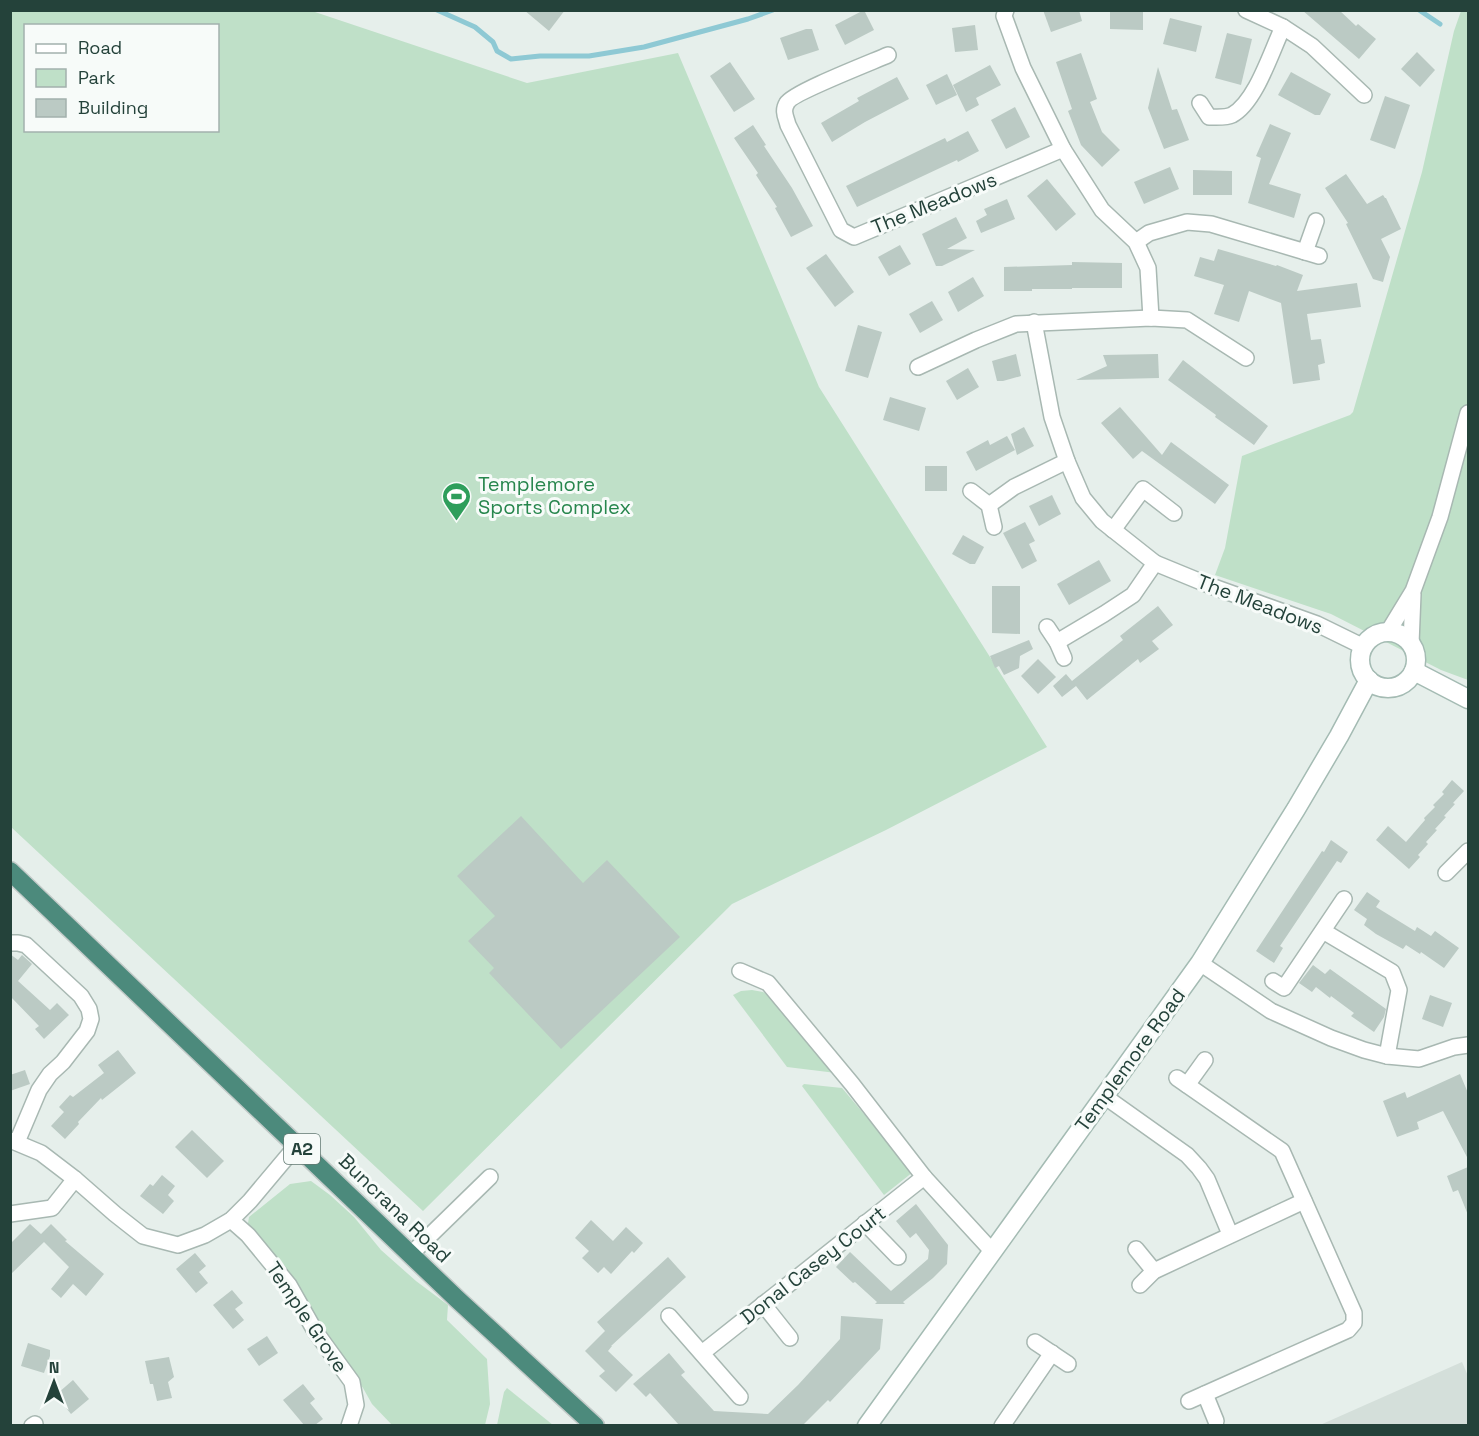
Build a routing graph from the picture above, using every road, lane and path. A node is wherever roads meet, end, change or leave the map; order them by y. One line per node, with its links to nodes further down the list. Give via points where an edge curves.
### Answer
1 (1006, 10): 7 (street, via 1004,16 1023,69)
2 (1246, 10): 3 (street)
3 (1283, 27): 5 (street, via 1312,46); 6 (street, via 1249,99 1230,116 1209,117)
4 (888, 55): 7 (street, The Meadows, via 801,92 788,100 784,111 841,230 854,237)
5 (1364, 95)
6 (1200, 103)
7 (1063, 149): 9 (street, via 1102,210)
8 (1316, 221): 9 (street, via 1312,254 1211,224 1187,222 1149,233)
9 (1136, 242): 10 (street, via 1148,268)
10 (1150, 318): 11 (street); 12 (street, via 1187,320)
11 (1034, 322): 13 (street, via 1016,324); 15 (street, The Meadows, via 1052,417)
12 (1246, 358)
13 (918, 367)
14 (1468, 413): 22 (street, via 1440,517)
15 (1067, 461): 17 (street, via 1014,487); 20 (street, The Meadows, via 1083,498)
16 (971, 491): 17 (street)
17 (989, 505): 19 (street)
18 (1174, 513): 20 (street, via 1143,489)
19 (993, 527)
20 (1113, 530): 21 (street, The Meadows)
21 (1155, 563): 25 (street, via 1133,595); 27 (street, The Meadows, via 1317,624)
22 (1413, 591): 24 (street); 26 (street)
23 (1047, 627): 25 (street)
24 (1388, 632): 26 (main road, via 1397,633); 27 (main road, via 1374,636)
25 (1057, 642): 28 (street)
26 (1411, 644): 29 (main road)
27 (1364, 647): 30 (main road, via 1361,665)
28 (1064, 658)
29 (1414, 671): 30 (main road, via 1409,679 1394,687 1385,688); 31 (main road)
30 (1369, 680): 38 (main road, Templemore Road)
31 (1468, 699)
32 (1468, 851): 34 (street)
33 (10, 871): 46 (highway, Buncrana Road / A2)
34 (1446, 873)
35 (1344, 899): 36 (street)
36 (1323, 931): 40 (street, via 1284,988); 42 (street, via 1392,972 1399,990)
37 (10, 943): 45 (street, via 26,945 81,996 91,1019 87,1030 39,1090)
38 (1200, 963): 42 (street, via 1271,1011 1331,1038); 44 (main road, Templemore Road)
39 (740, 971): 48 (street, via 768,983)
40 (1273, 981)
41 (1468, 1045): 42 (street, via 1419,1059)
42 (1387, 1056)
43 (1205, 1060): 50 (street, via 1182,1081 1282,1151)
44 (1104, 1096): 54 (street, via 1187,1155 1199,1168); 56 (main road, Templemore Road)
45 (14, 1141): 49 (street, via 41,1153)
46 (297, 1145): 52 (street); 57 (highway, Buncrana Road / A2)
47 (490, 1177): 57 (street)
48 (924, 1177): 53 (street, Donal Casey Court); 56 (street)
49 (75, 1179): 51 (street, via 52,1208); 52 (street, via 143,1236 178,1245)
50 (1304, 1201): 54 (street); 68 (street, via 1354,1313 1354,1323 1348,1330)
51 (10, 1214)
52 (231, 1220): 72 (street, Temple Grove, via 289,1285 315,1331 352,1383 356,1405)
53 (865, 1223): 58 (street); 61 (street, Donal Casey Court)
54 (1230, 1234): 59 (street)
55 (1136, 1249): 59 (street)
56 (992, 1251): 74 (main road, Templemore Road)
57 (411, 1254): 73 (highway, Buncrana Road / A2)
58 (898, 1257)
59 (1154, 1270): 60 (street)
60 (1140, 1285)
61 (763, 1304): 63 (street); 65 (street, Donal Casey Court)
62 (669, 1316): 65 (street)
63 (790, 1338)
64 (1035, 1342): 66 (street)
65 (702, 1353): 69 (street)
66 (1052, 1353): 67 (street); 75 (street)
67 (1068, 1364)
68 (1205, 1394): 70 (street); 71 (street)
69 (740, 1397)
70 (1189, 1401)
71 (1216, 1421)
72 (349, 1425)
73 (595, 1425)
74 (867, 1425)
75 (1002, 1425)

